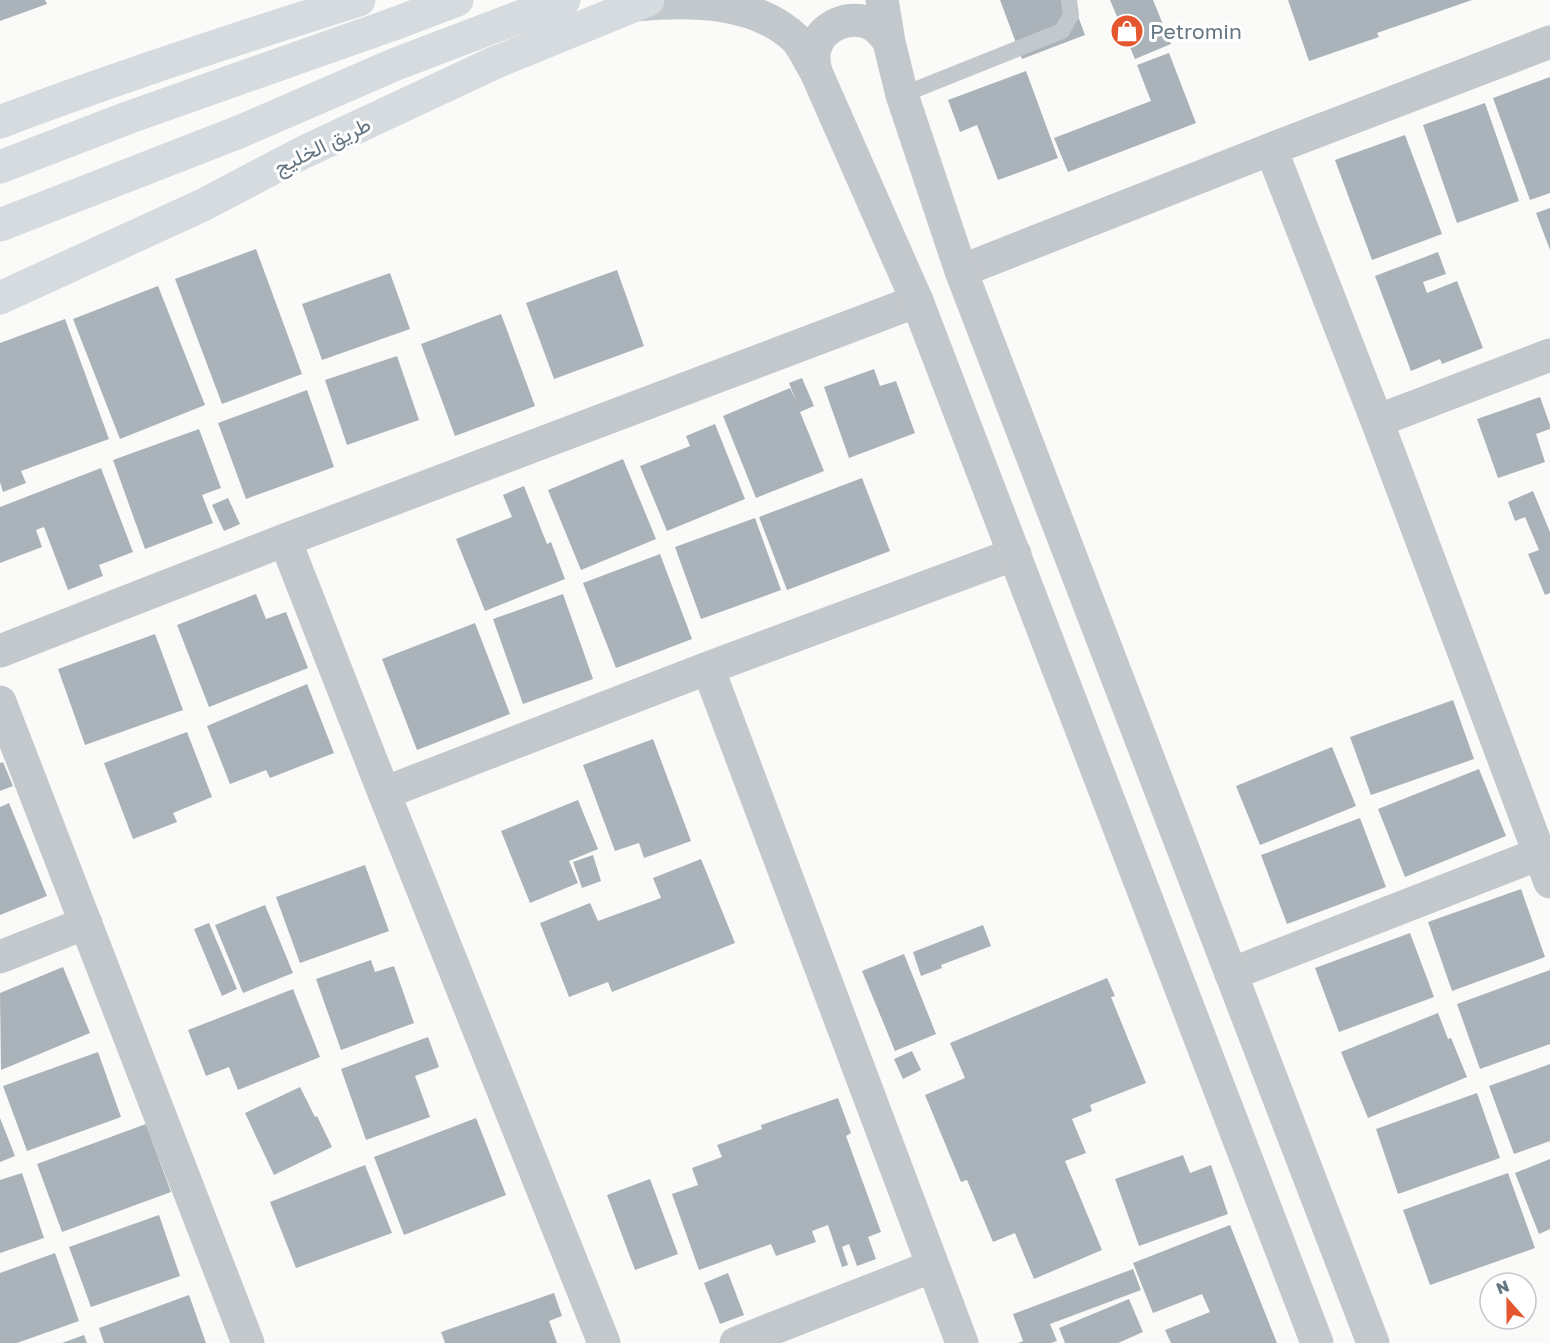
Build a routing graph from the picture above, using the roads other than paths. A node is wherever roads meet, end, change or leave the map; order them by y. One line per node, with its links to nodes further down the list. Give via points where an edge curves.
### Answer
1 (359, 0): 11 (main road, via 176,58)
2 (457, 0): 13 (main road)
3 (564, 0): 14 (main road)
4 (882, 0): 7 (street)
5 (1069, 0): 10 (lane, via 1071,15 1062,31)
6 (642, 3): 9 (street, via 721,0 765,13 798,41); 16 (main road, طريق الخليج, via 494,63 304,152 203,205)
7 (889, 42): 9 (street, via 873,25 850,20 838,23 818,40 814,50); 10 (street)
8 (1550, 42): 12 (street)
9 (816, 72): 17 (street)
10 (902, 95): 15 (street)
11 (0, 122)
12 (1271, 149): 15 (street); 19 (street)
13 (0, 167)
14 (0, 225)
15 (961, 271): 29 (street)
16 (0, 298)
17 (917, 301): 20 (street); 21 (street)
18 (1550, 355): 19 (street)
19 (1377, 421): 26 (street)
20 (285, 540): 22 (street); 25 (street)
21 (1015, 554): 23 (street); 35 (street)
22 (0, 651)
23 (708, 668): 25 (street); 30 (street)
24 (0, 702): 27 (street)
25 (384, 794): 32 (street)
26 (1544, 868): 29 (street)
27 (86, 923): 28 (street); 31 (street)
28 (0, 957)
29 (1231, 974): 36 (street)
30 (933, 1266): 33 (street); 34 (street)
31 (248, 1343)
32 (604, 1343)
33 (736, 1343)
34 (962, 1343)
35 (1317, 1343)
36 (1373, 1343)

